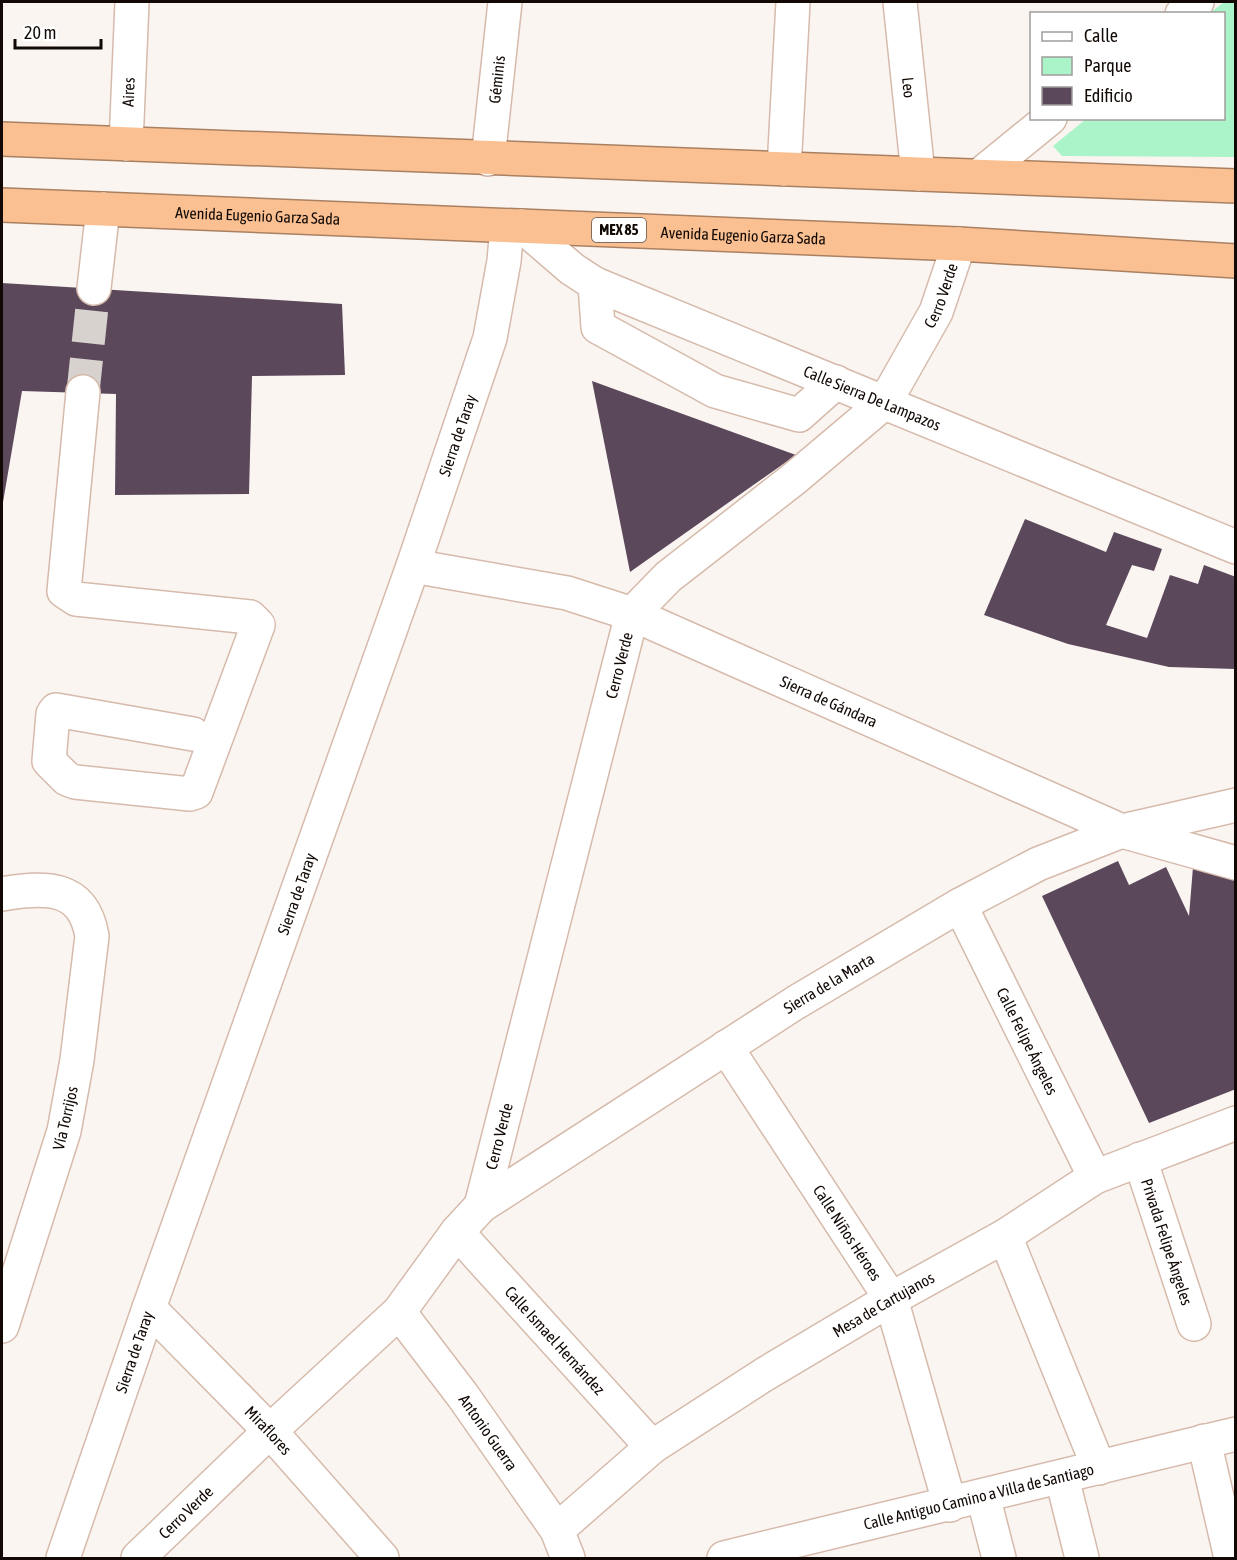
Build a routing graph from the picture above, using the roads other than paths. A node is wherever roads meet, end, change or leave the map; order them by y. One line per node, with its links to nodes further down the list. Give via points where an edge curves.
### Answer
1 (132, 2): 9 (street, Aires)
2 (505, 2): 10 (street, Géminis)
3 (793, 2): 11 (street)
4 (900, 2): 12 (street, Leo)
5 (1197, 2): 6 (street)
6 (1184, 12)
7 (1048, 120): 13 (street)
8 (2, 139): 9 (highway)
9 (126, 144): 10 (highway)
10 (488, 159): 11 (highway)
11 (784, 169): 12 (highway)
12 (918, 174): 13 (highway)
13 (980, 175): 14 (highway)
14 (1236, 186)
15 (2, 205): 16 (highway, Avenida Eugenio Garza Sada / MEX 85)
16 (103, 209): 17 (highway, Avenida Eugenio Garza Sada / MEX 85); 21 (street)
17 (514, 226): 18 (highway, Avenida Eugenio Garza Sada / MEX 85); 20 (street, Calle Sierra De Lampazos); 26 (street, Sierra de Taray, via 490,339)
18 (959, 244): 19 (highway, Avenida Eugenio Garza Sada / MEX 85); 24 (street, Cerro Verde, via 936,312)
19 (1236, 261)
20 (595, 284): 22 (street, Calle Sierra De Lampazos); 22 (street, via 598,327 715,391 799,415)
21 (94, 288)
22 (836, 382): 24 (street, Calle Sierra De Lampazos)
23 (83, 392): 28 (street, via 64,591 76,599 250,617 258,625 194,794 75,782 49,761 56,710)
24 (885, 402): 25 (street, Calle Sierra De Lampazos); 27 (street, Cerro Verde, via 668,577)
25 (1236, 547)
26 (413, 566): 27 (street, Sierra de Gándara, via 567,593); 42 (street, Sierra de Taray)
27 (632, 614): 30 (street, Sierra de Gándara); 38 (street, Cerro Verde)
28 (193, 734)
29 (1236, 805): 30 (street, Sierra de la Marta)
30 (1122, 831): 31 (street, Sierra de Gándara); 33 (street, Sierra de la Marta, via 1038,864)
31 (1236, 862)
32 (2, 894): 45 (street, Vía Torrijos, via 52,890 80,905 89,919 92,936 78,1060 64,1131)
33 (960, 905): 34 (street, Sierra de la Marta); 37 (street, Calle Felipe Ángeles)
34 (726, 1047): 38 (street, Sierra de la Marta); 41 (street, Calle Niños Héroes)
35 (1236, 1123): 36 (street, Mesa de Cartujanos)
36 (1140, 1159): 37 (street, Mesa de Cartujanos); 44 (street, Privada Felipe Ángeles)
37 (1095, 1177): 40 (street, Mesa de Cartujanos)
38 (481, 1206): 39 (street, Sierra de la Marta)
39 (457, 1232): 43 (street, Cerro Verde); 49 (street, Calle Ismael Hernández)
40 (1005, 1236): 41 (street, Mesa de Cartujanos); 50 (street)
41 (891, 1299): 49 (street, Mesa de Cartujanos); 53 (street, Calle Niños Héroes)
42 (149, 1308): 46 (street, Miraflores); 55 (street, Sierra de Taray)
43 (399, 1312): 46 (street, Cerro Verde); 54 (street, Antonio Guerra, via 463,1396)
44 (1194, 1324)
45 (2, 1326)
46 (270, 1431): 56 (street, Cerro Verde); 57 (street, Miraflores)
47 (1236, 1434): 48 (street, Calle Antiguo Camino a Villa de Santiago)
48 (1204, 1441): 50 (street, Calle Antiguo Camino a Villa de Santiago); 61 (street)
49 (652, 1447): 54 (street, Mesa de Cartujanos)
50 (1099, 1468): 51 (street, Calle Antiguo Camino a Villa de Santiago)
51 (1062, 1478): 52 (street, Calle Antiguo Camino a Villa de Santiago); 60 (street)
52 (983, 1496): 53 (street, Calle Antiguo Camino a Villa de Santiago); 59 (street)
53 (951, 1505): 58 (street, Calle Antiguo Camino a Villa de Santiago)
54 (562, 1544)
55 (63, 1558)
56 (138, 1558)
57 (382, 1558)
58 (724, 1558)
59 (999, 1558)
60 (1082, 1558)
61 (1231, 1558)

